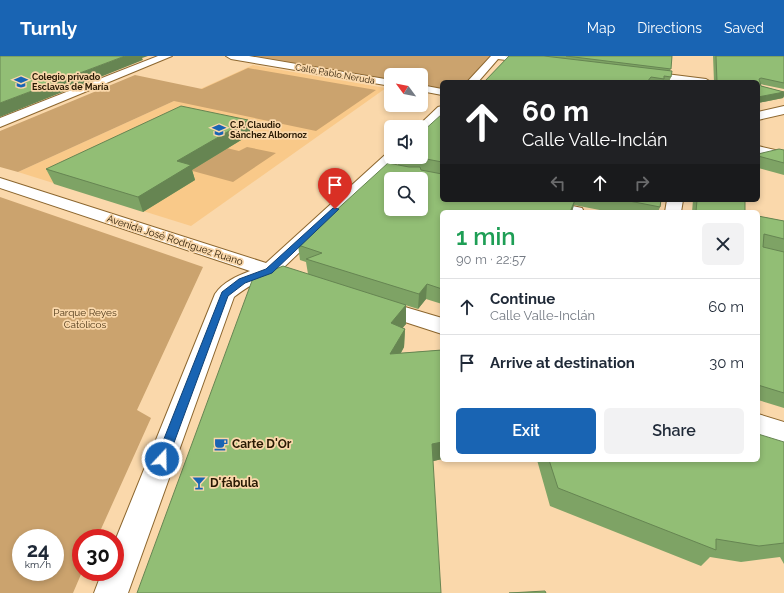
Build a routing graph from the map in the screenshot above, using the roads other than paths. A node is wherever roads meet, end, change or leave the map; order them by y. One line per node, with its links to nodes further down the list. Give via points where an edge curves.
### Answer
1 (167, 56): 14 (street)
2 (231, 56): 8 (street, Calle Pablo Neruda)
3 (496, 56): 4 (street); 6 (street)
4 (543, 62)
5 (628, 72): 7 (street)
6 (474, 80)
7 (690, 80)
8 (384, 82)
9 (428, 89): 10 (street)
10 (440, 92)
11 (784, 110): 13 (street)
12 (440, 112): 15 (street)
13 (760, 116)
14 (0, 123)
15 (428, 123)
16 (760, 150): 17 (street)
17 (784, 156)
18 (388, 165): 22 (street)
19 (0, 183): 22 (street, Avenida José Rodríguez Ruano)
20 (531, 202): 21 (street)
21 (567, 210)
22 (280, 275): 27 (street, via 242,281 225,294)
23 (359, 300): 24 (street)
24 (440, 325)
25 (760, 426): 26 (street)
26 (784, 433)
27 (111, 593)

